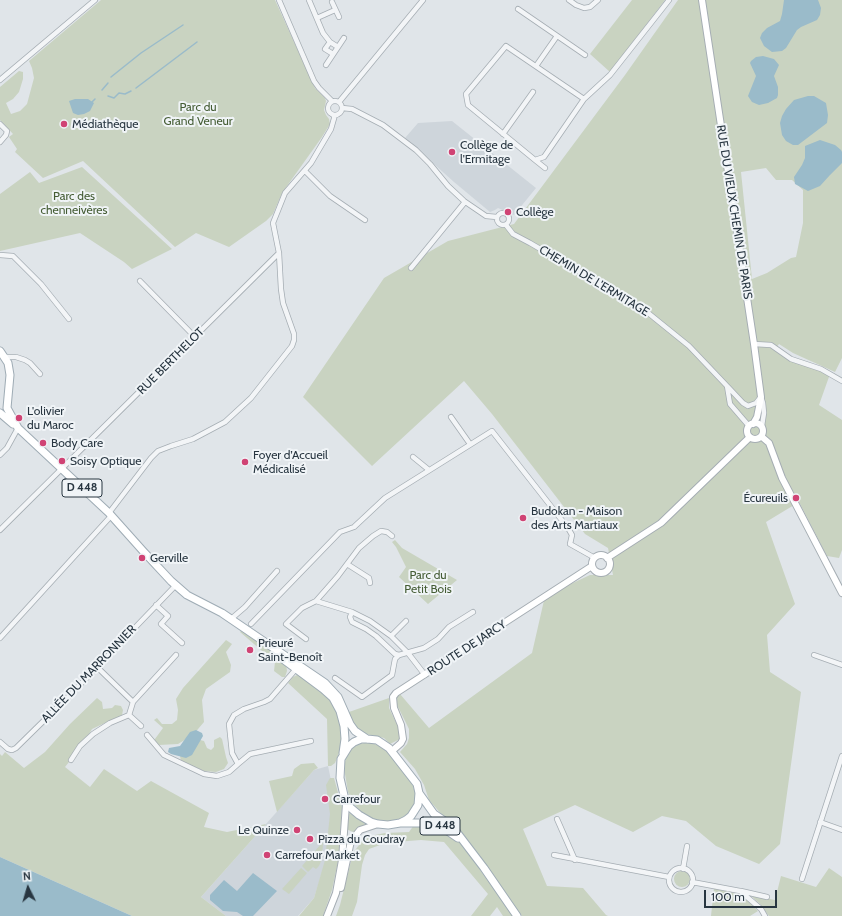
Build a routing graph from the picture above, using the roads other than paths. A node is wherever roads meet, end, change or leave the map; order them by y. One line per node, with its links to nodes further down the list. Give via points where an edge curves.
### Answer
1 (95, 0): 22 (street)
2 (279, 0): 25 (street, via 314,81)
3 (309, 0): 13 (street)
4 (423, 0): 26 (street)
5 (569, 0): 6 (street, via 584,8 590,7)
6 (598, 0)
7 (669, 0): 24 (street, via 610,75)
8 (702, 0): 45 (street, RUE DU VIEUX CHEMIN DE PARIS)
9 (332, 2): 11 (street)
10 (518, 9): 14 (street)
11 (336, 10): 12 (street); 13 (street)
12 (339, 17)
13 (317, 18): 16 (street)
14 (557, 36): 19 (street); 21 (street)
15 (344, 38): 17 (street)
16 (330, 42): 17 (street); 18 (street, via 325,49)
17 (338, 47): 18 (street)
18 (333, 54): 20 (street)
19 (585, 54)
20 (326, 65)
21 (536, 66): 24 (street); 30 (street, via 506,46 466,94 468,105)
22 (0, 80)
23 (533, 92): 30 (street)
24 (584, 99): 32 (street, via 544,157)
25 (332, 101): 26 (street); 28 (street, via 327,108)
26 (339, 102): 27 (street)
27 (342, 108): 28 (street); 35 (street, via 352,109 383,125 416,150)
28 (335, 115): 34 (street, via 331,129)
29 (0, 124): 31 (street, via 7,131)
30 (503, 134): 32 (street)
31 (0, 142)
32 (535, 160): 33 (street)
33 (545, 168)
34 (305, 171): 37 (street, via 330,196); 39 (street, via 285,193 273,223)
35 (465, 202): 36 (street, via 486,216); 41 (street)
36 (497, 217): 38 (street, via 498,223); 38 (street, via 501,213 507,215 509,220)
37 (365, 220)
38 (506, 225): 49 (street, CHEMIN DE L'ERMITAGE, via 513,234 642,308 689,346)
39 (280, 253): 44 (street, RUE BERTHELOT); 64 (street, via 281,296 294,334 292,346 251,398 225,422 193,439 158,451 150,458)
40 (0, 256): 43 (street, via 12,256 41,284)
41 (411, 268)
42 (140, 281): 44 (street)
43 (69, 319)
44 (195, 337): 62 (street, RUE BERTHELOT)
45 (754, 344): 48 (street, via 771,345 791,359 821,369); 50 (street, RUE DU VIEUX CHEMIN DE PARIS)
46 (2, 354): 47 (street, via 25,360); 51 (main road, via 10,374)
47 (40, 374)
48 (842, 381)
49 (727, 386): 50 (street, CHEMIN DE L'ERMITAGE, via 748,406 756,403); 54 (street, via 730,404)
50 (761, 397): 54 (street, RUE DU VIEUX CHEMIN DE PARIS, via 757,417); 55 (street, via 764,413)
51 (7, 408): 52 (main road); 56 (main road)
52 (0, 413): 56 (main road)
53 (451, 417): 59 (street)
54 (751, 425): 55 (street, via 757,423); 58 (street, via 747,432)
55 (762, 426): 57 (street)
56 (18, 428): 60 (street); 62 (main road, D 448)
57 (762, 436): 58 (street, via 756,440); 74 (street, via 769,443 782,478)
58 (750, 437): 68 (street, via 661,523)
59 (470, 444): 63 (street); 67 (street, via 492,431 568,528 572,535 570,544)
60 (0, 455)
61 (413, 457): 63 (street)
62 (62, 469): 64 (main road, D 448); 65 (street, RUE BERTHELOT)
63 (429, 470): 81 (street, via 385,498 354,528 340,532)
64 (110, 514): 73 (main road, D 448); 84 (street)
65 (0, 530)
66 (392, 536): 69 (street, via 381,531 359,548)
67 (596, 558): 68 (street); 70 (street)
68 (607, 558): 70 (street, via 609,565 604,572 597,572)
69 (347, 564): 72 (street, via 369,578); 75 (street)
70 (592, 566): 94 (street, ROUTE DE JARCY)
71 (277, 571): 79 (street)
72 (370, 583)
73 (176, 585): 76 (street, ALLÉE DU MARRONNIER); 79 (main road, D 448, via 187,595)
74 (842, 593)
75 (316, 601): 77 (street); 85 (street, via 302,608 286,624)
76 (156, 604): 86 (street, via 168,616 161,624); 92 (street, ALLÉE DU MARRONNIER)
77 (352, 612): 82 (street); 89 (street, via 352,622 376,636)
78 (473, 612): 87 (street, via 449,627 434,642)
79 (231, 619): 83 (main road, D 448)
80 (406, 621): 82 (street)
81 (251, 624)
82 (391, 636): 87 (street)
83 (256, 637): 93 (main road, D 448); 100 (main road, D 448, via 325,683 338,697 355,731)
84 (0, 638)
85 (306, 639)
86 (182, 643)
87 (408, 653): 89 (street); 94 (street)
88 (176, 655): 96 (street)
89 (399, 655): 95 (street, via 395,659 392,676 362,697)
90 (814, 655): 91 (street)
91 (842, 664)
92 (97, 667): 96 (street); 102 (street, ALLÉE DU MARRONNIER, via 16,748 8,749)
93 (296, 669): 104 (main road, D 448, via 333,698 344,726); 107 (street, via 270,699 234,714 230,724 232,753)
94 (425, 675): 103 (street, ROUTE DE JARCY, via 393,697 394,708 404,735 401,743)
95 (335, 678)
96 (133, 702): 97 (street)
97 (129, 715): 98 (street); 106 (street, via 93,734 80,746)
98 (141, 726)
99 (147, 735): 107 (street, via 164,755 204,774 217,776 229,772)
100 (367, 738): 103 (main road, via 377,740); 104 (main road, via 354,742)
101 (311, 741): 107 (street, via 250,754)
102 (0, 742)
103 (392, 751): 108 (main road, via 417,784)
104 (343, 754): 109 (main road, via 340,772)
105 (842, 756): 111 (street)
106 (71, 760)
107 (238, 764)
108 (419, 793): 112 (main road, via 415,810); 116 (main road, D 448, via 434,814 452,826)
109 (346, 804): 113 (main road, via 354,812); 125 (street, via 342,860 336,893)
110 (557, 819): 118 (street)
111 (820, 822): 114 (street); 121 (street)
112 (400, 823): 113 (main road); 116 (main road, D 448, via 430,823 442,827 455,835)
113 (378, 824): 126 (street, via 360,830 351,841 339,894)
114 (842, 830)
115 (687, 846): 119 (street)
116 (471, 851): 127 (main road, D 448)
117 (554, 855): 118 (street)
118 (575, 860): 120 (street)
119 (683, 869): 120 (street, via 674,870); 122 (street, via 691,875)
120 (669, 877): 122 (street, via 671,886 678,892 687,890)
121 (802, 879)
122 (692, 882): 123 (street)
123 (740, 891): 124 (street); 128 (street)
124 (767, 897)
125 (326, 916)
126 (331, 916)
127 (517, 916)
128 (765, 916)

